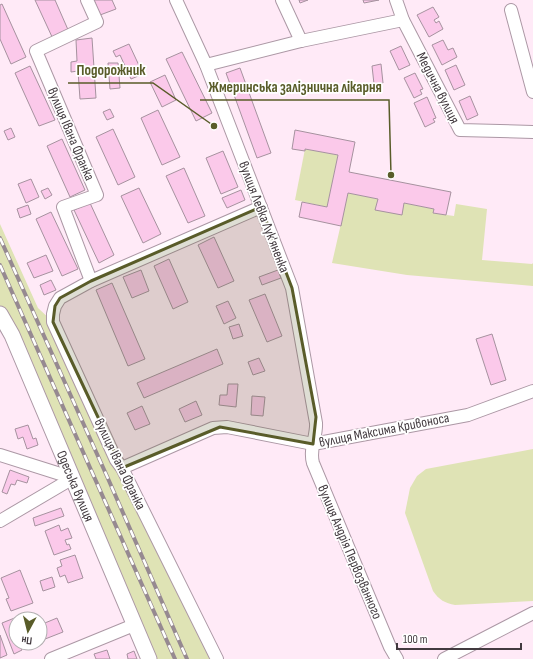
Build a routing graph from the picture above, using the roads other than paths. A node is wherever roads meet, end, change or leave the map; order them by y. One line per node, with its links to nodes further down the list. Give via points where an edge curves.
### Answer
1 (87, 0): 12 (street, вулиця Івана Франка, via 97,22 36,51 97,195 63,207)
2 (176, 0): 8 (street, вулиця Левка Лук'яненка)
3 (282, 0): 7 (street)
4 (396, 0): 6 (street, Медична вулиця)
5 (511, 10): 9 (street)
6 (403, 20): 7 (street); 10 (street, Медична вулиця, via 460,130)
7 (302, 41): 8 (street)
8 (206, 65): 11 (street, вулиця Левка Лук'яненка)
9 (533, 92)
10 (533, 132)
11 (261, 207): 12 (street, вулиця Івана Франка); 16 (street, вулиця Левка Лук'яненка, via 292,288 316,417 317,428)
12 (92, 281): 18 (street, вулиця Івана Франка, via 60,298 55,306 53,322 116,460)
13 (0, 314): 14 (main road, Одеська вулиця)
14 (4, 331): 19 (main road, Одеська вулиця)
15 (533, 391): 16 (street, вулиця Максима Кривоноса, via 468,415)
16 (313, 444): 18 (street, вулиця Максима Кривоноса, via 220,427 207,430); 26 (street, вулиця Андрія Первозванного, via 313,463)
17 (0, 455): 19 (street)
18 (122, 468): 25 (street, вулиця Івана Франка)
19 (73, 478): 20 (street); 22 (main road, Одеська вулиця)
20 (0, 521)
21 (533, 613): 27 (street)
22 (134, 625): 23 (street); 24 (main road, Одеська вулиця)
23 (51, 659)
24 (149, 659)
25 (217, 659)
26 (396, 659)
27 (444, 659)

